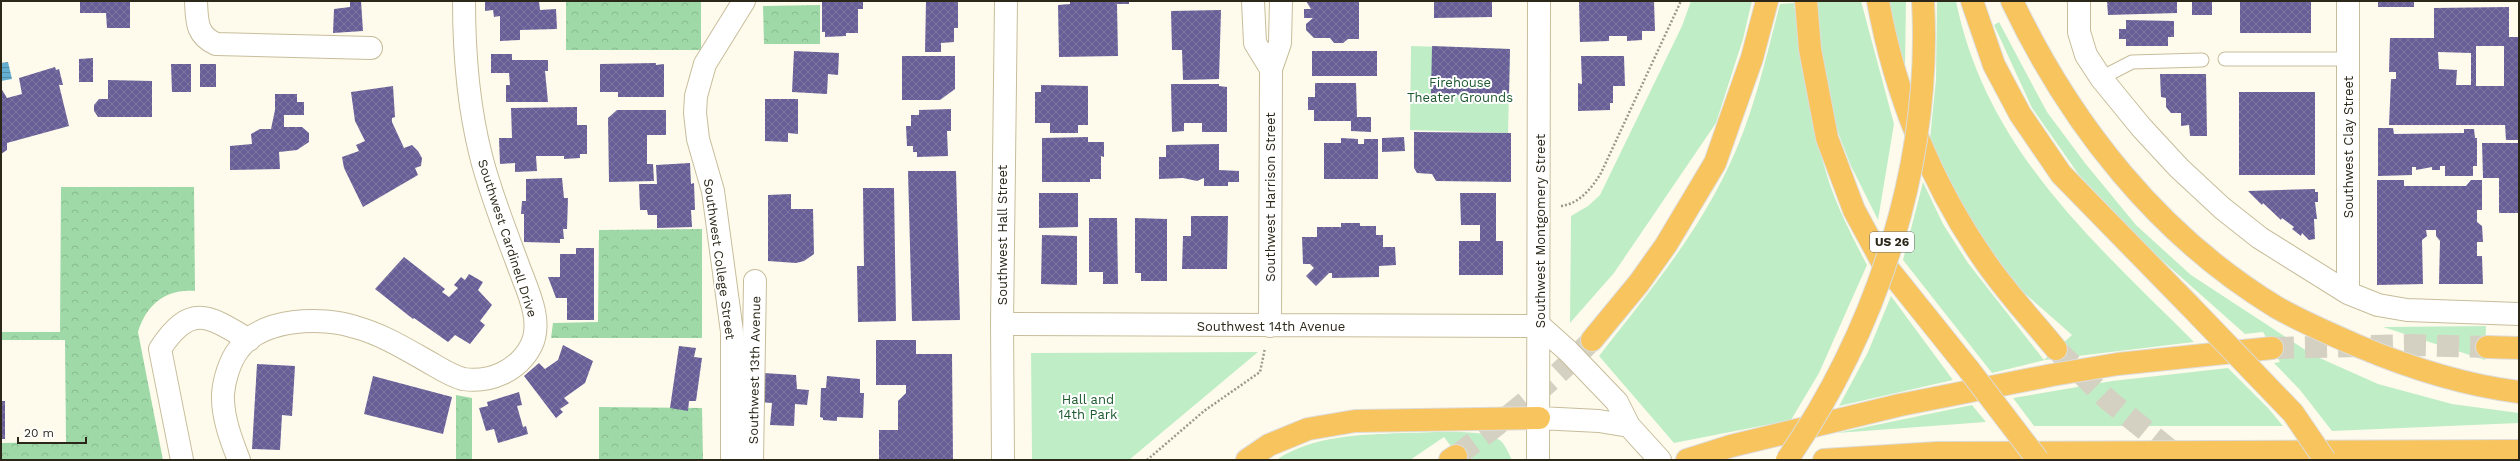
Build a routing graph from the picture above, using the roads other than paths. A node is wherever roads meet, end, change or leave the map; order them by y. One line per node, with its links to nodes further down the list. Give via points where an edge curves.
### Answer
1 (196, 1): 16 (street, via 197,22 202,37 216,44)
2 (464, 1): 28 (street, Southwest Cardinell Drive, via 464,57 472,117 494,200 534,313 536,333 530,348 513,368 490,379 477,380 451,374 377,335 338,322 282,324)
3 (744, 1): 41 (street, Southwest College Street, via 705,64 696,96 695,113 696,134 713,191 732,332)
4 (1253, 1): 20 (street, Southwest Harrison Street, via 1255,43)
5 (1281, 1): 20 (street, Southwest Harrison Street, via 1280,42)
6 (1539, 1): 27 (street, Southwest Montgomery Street)
7 (1767, 1): 29 (highway, via 1752,58 1714,163 1666,245 1639,283)
8 (1806, 1): 49 (highway, bridge, via 1810,49 1827,138 1854,210 1881,260)
9 (1878, 1): 33 (highway, via 1884,34 1903,96 1924,154 1951,208 1988,265)
10 (1923, 1): 47 (highway, US 26, bridge, via 1925,38 1919,113 1906,190 1894,237 1852,348 1826,401)
11 (1972, 1): 50 (highway, bridge, via 1994,65 2020,114 2061,174 2293,413)
12 (2012, 1): 34 (highway, via 2036,52 2081,122 2115,167 2170,225 2229,274 2276,307 2383,357 2438,376)
13 (2079, 1): 21 (street, via 2079,32 2086,55)
14 (2348, 1): 18 (street, Southwest Clay Street)
15 (1005, 5): 25 (street, Southwest Hall Street)
16 (371, 48)
17 (2225, 59): 18 (lane)
18 (2348, 59): 23 (street, Southwest Clay Street)
19 (2202, 60): 21 (lane, via 2132,62)
20 (1270, 69): 26 (street, Southwest Harrison Street)
21 (2101, 78): 23 (street, via 2179,168 2222,208 2260,238)
22 (755, 281): 42 (street, Southwest 13th Avenue)
23 (2348, 293): 24 (street, via 2378,305 2408,310)
24 (2519, 314)
25 (1002, 324): 26 (street, Southwest 14th Avenue); 43 (street, Southwest Hall Street)
26 (1270, 326): 27 (street, Southwest 14th Avenue)
27 (1540, 326): 35 (street, Southwest Montgomery Street); 36 (street, via 1617,402)
28 (248, 340): 39 (street, via 224,324 208,317 199,317 184,322 170,333 160,349); 40 (street, Southwest Cardinell Drive, via 232,360 223,394 231,440)
29 (1592, 340)
30 (2487, 347): 32 (highway)
31 (2272, 348): 46 (highway, via 2118,364 2052,374 1885,409 1731,446)
32 (2519, 348)
33 (2056, 349)
34 (2519, 392)
35 (1539, 418): 36 (street, via 1599,421); 44 (highway, via 1355,421 1308,429 1268,445); 45 (street, Southwest Montgomery Street)
36 (1629, 426): 38 (street)
37 (2519, 451): 48 (highway, via 1937,453)
38 (1653, 452)
39 (182, 460)
40 (239, 460)
41 (732, 460)
42 (752, 460)
43 (1003, 460)
44 (1247, 460)
45 (1538, 460)
46 (1687, 460)
47 (1787, 460)
48 (1824, 460)
49 (2038, 460)
50 (2325, 460)

